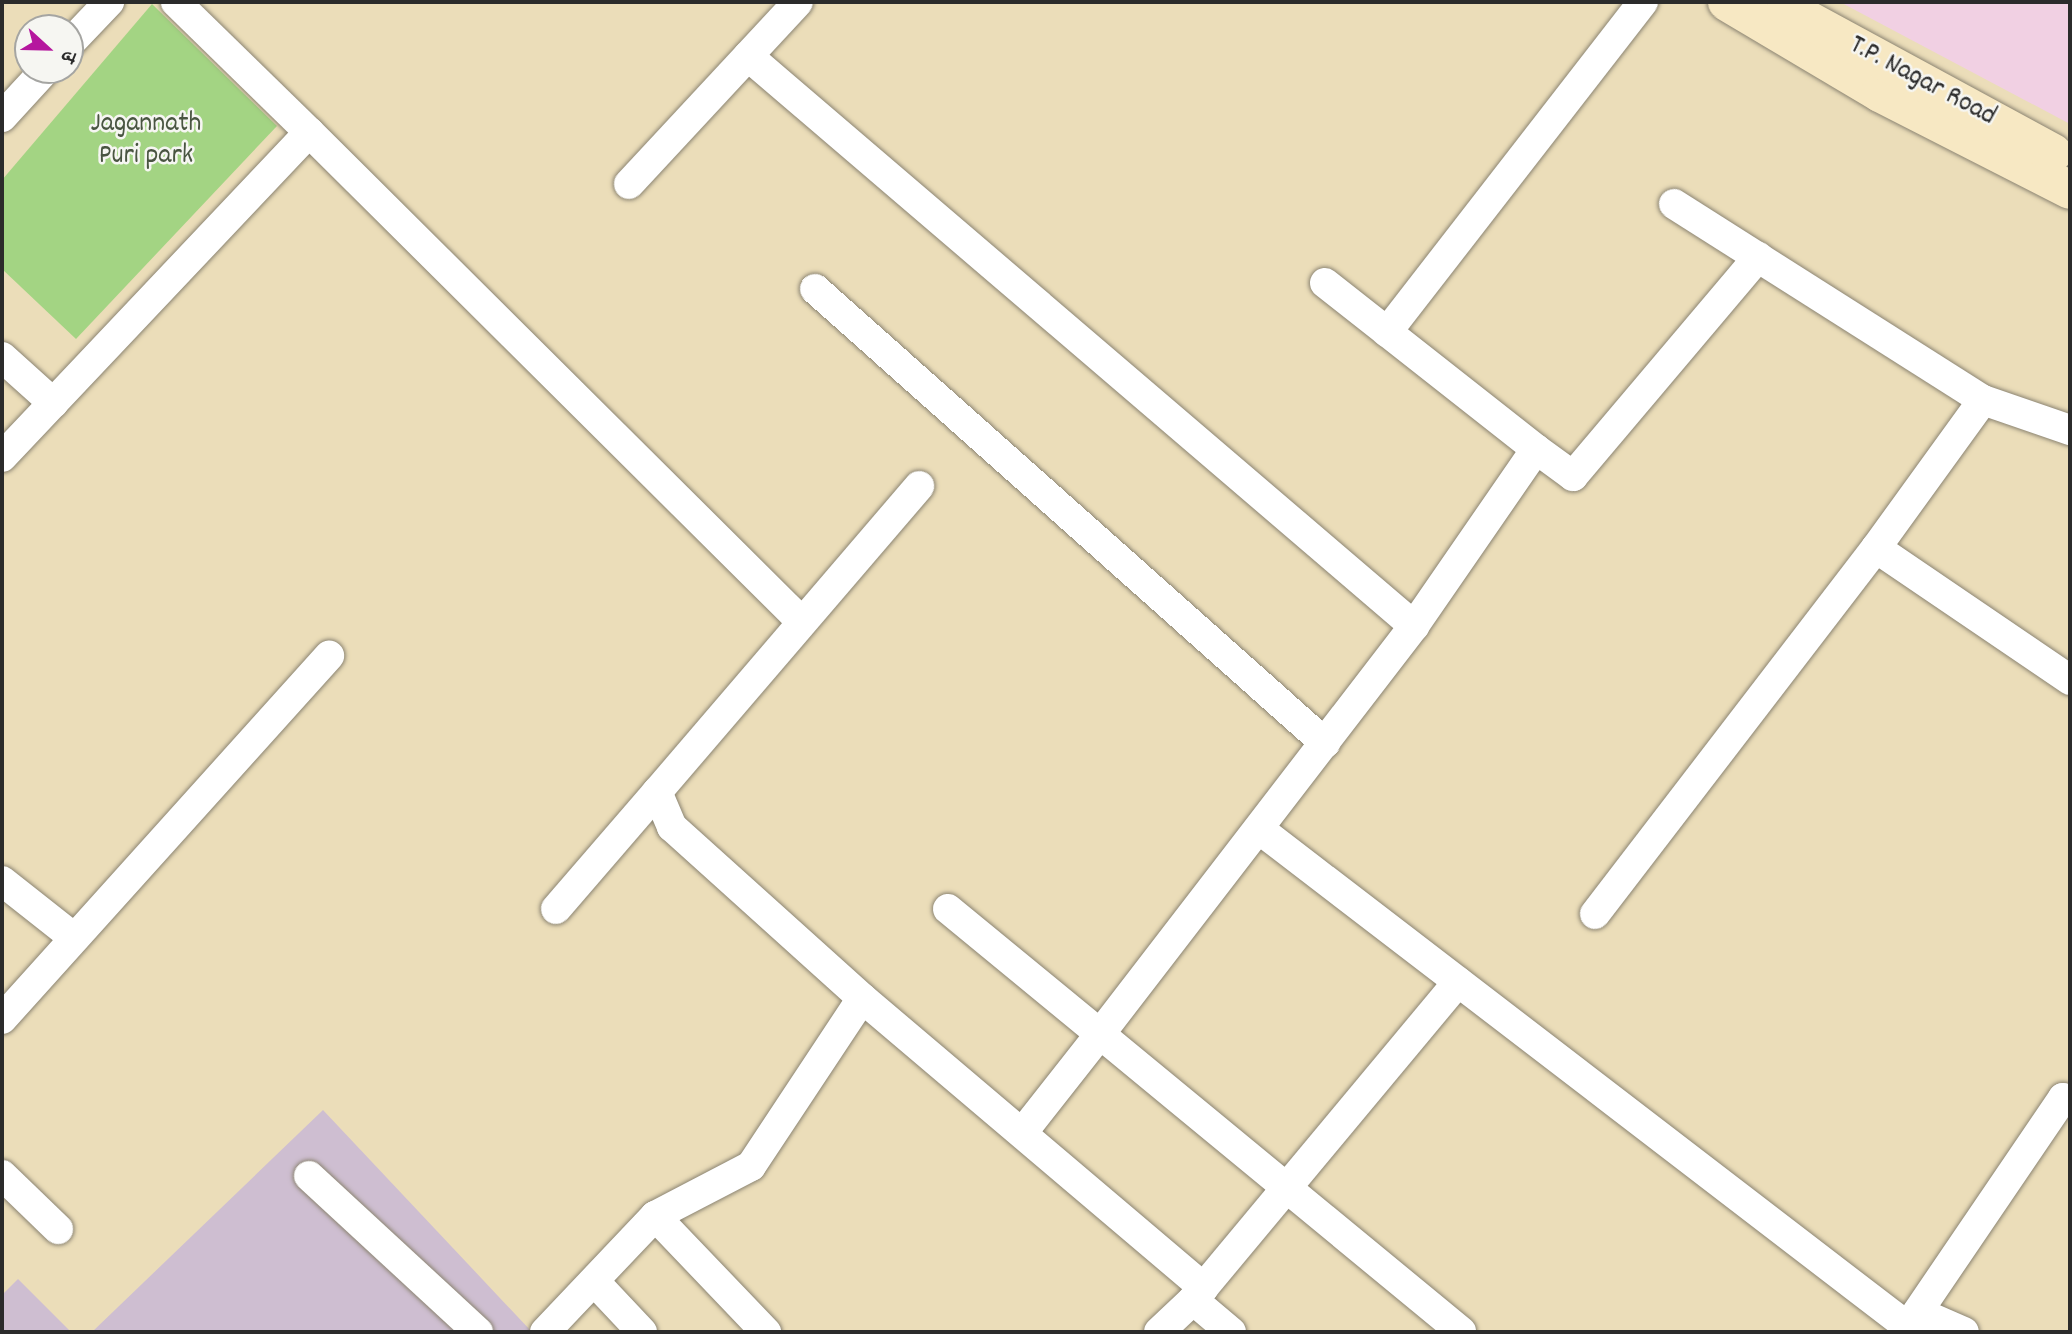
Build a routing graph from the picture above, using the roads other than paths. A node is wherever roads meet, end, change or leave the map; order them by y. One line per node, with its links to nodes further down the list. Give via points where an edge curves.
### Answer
1 (109, 2): 7 (street)
2 (176, 2): 11 (street)
3 (798, 2): 8 (street)
4 (1643, 2): 19 (street)
5 (1727, 2): 14 (main road, via 1880,93)
6 (1774, 2): 12 (main road, T.P. Nagar Road)
7 (84, 28)
8 (748, 56): 13 (street); 29 (street)
9 (32, 84): 10 (street)
10 (2, 117)
11 (309, 132): 22 (street); 28 (street)
12 (2070, 162)
13 (629, 184)
14 (2070, 190)
15 (1674, 204): 16 (street)
16 (1758, 257): 21 (street); 24 (street, via 1573,476)
17 (1325, 284): 19 (street)
18 (815, 289): 32 (street)
19 (1387, 332): 24 (street)
20 (2, 357): 22 (street)
21 (1983, 400): 23 (street); 27 (street)
22 (53, 403): 25 (street)
23 (2070, 430)
24 (1536, 449): 29 (street)
25 (2, 457)
26 (919, 486): 28 (street)
27 (1876, 548): 31 (street); 38 (street)
28 (802, 622): 33 (street)
29 (1414, 626): 32 (street)
30 (329, 656): 39 (street)
31 (2070, 680)
32 (1325, 743): 34 (street)
33 (657, 792): 36 (street); 41 (street, via 672,827)
34 (1259, 829): 40 (street); 43 (street)
35 (2, 880): 39 (street)
36 (556, 909)
37 (948, 909): 43 (street)
38 (1595, 914)
39 (73, 937): 42 (street)
40 (1458, 982): 48 (street); 53 (street)
41 (862, 998): 45 (street); 49 (street, via 751,1166)
42 (2, 1019)
43 (1100, 1034): 45 (street); 48 (street)
44 (2070, 1102): 53 (street, via 2063,1098)
45 (1022, 1133): 52 (street)
46 (2, 1175): 50 (street)
47 (309, 1175): 54 (street)
48 (1289, 1190): 52 (street); 60 (street)
49 (655, 1216): 51 (street); 57 (street)
50 (58, 1229)
51 (594, 1281): 55 (street); 56 (street)
52 (1198, 1294): 58 (street); 59 (street)
53 (1910, 1324): 61 (street)
54 (478, 1332)
55 (545, 1332)
56 (642, 1332)
57 (766, 1332)
58 (1159, 1332)
59 (1231, 1332)
60 (1461, 1332)
61 (1964, 1332)

